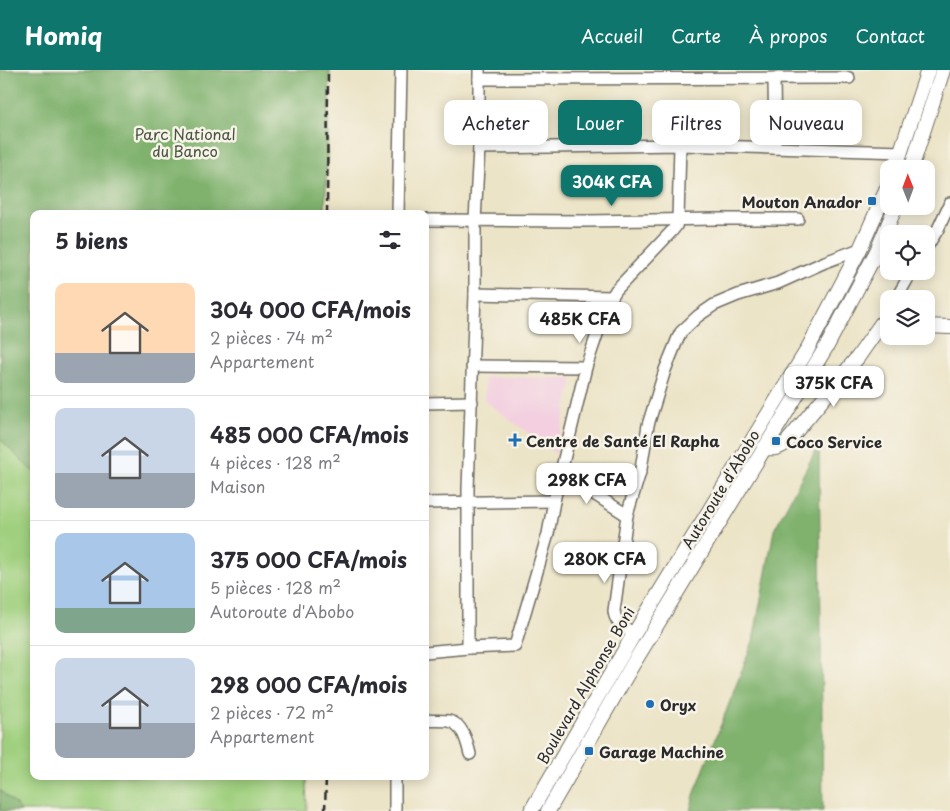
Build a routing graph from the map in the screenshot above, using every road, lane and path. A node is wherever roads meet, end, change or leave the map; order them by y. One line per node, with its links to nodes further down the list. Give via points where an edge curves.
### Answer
1 (401, 70): 17 (street)
2 (928, 70): 12 (main road)
3 (943, 70): 14 (main road)
4 (708, 74): 6 (street); 7 (street)
5 (479, 75): 6 (street); 10 (street)
6 (548, 75)
7 (774, 78): 8 (street); 11 (street)
8 (849, 78)
9 (680, 145): 10 (street); 11 (street); 19 (street)
10 (479, 148): 22 (street)
11 (775, 148): 12 (street)
12 (902, 152): 13 (main road)
13 (899, 160)
14 (914, 160)
15 (950, 202): 23 (street)
16 (880, 204): 24 (main road, Boulevard Alphonse Boni)
17 (398, 210)
18 (892, 215): 34 (main road, Autoroute d'Abobo, via 828,344)
19 (678, 219): 20 (street); 22 (street); 26 (street, via 672,232)
20 (798, 219)
21 (429, 220): 22 (street)
22 (475, 220): 25 (street)
23 (935, 234)
24 (860, 249): 39 (street, via 778,283 714,304 682,332 648,425); 40 (main road, Boulevard Alphonse Boni, via 806,352)
25 (475, 294): 26 (street); 30 (street)
26 (612, 297): 31 (street)
27 (935, 326): 28 (main road)
28 (950, 327)
29 (880, 330): 34 (main road, via 787,442 781,447)
30 (472, 366): 31 (street); 33 (street)
31 (586, 367): 35 (street)
32 (429, 402): 33 (street)
33 (472, 402): 37 (street)
34 (764, 448): 48 (main road, Autoroute d'Abobo)
35 (561, 473): 36 (street); 39 (street)
36 (554, 501): 37 (street); 41 (street, via 548,534 515,646)
37 (469, 502): 38 (street); 41 (street)
38 (429, 503)
39 (627, 515): 40 (street, via 614,611 618,623)
40 (634, 634): 47 (main road, Boulevard Alphonse Boni)
41 (468, 648): 42 (street)
42 (429, 652)
43 (429, 720): 44 (street, via 451,721 460,727)
44 (470, 754)
45 (395, 780): 46 (street)
46 (395, 811)
47 (530, 811)
48 (548, 811)

